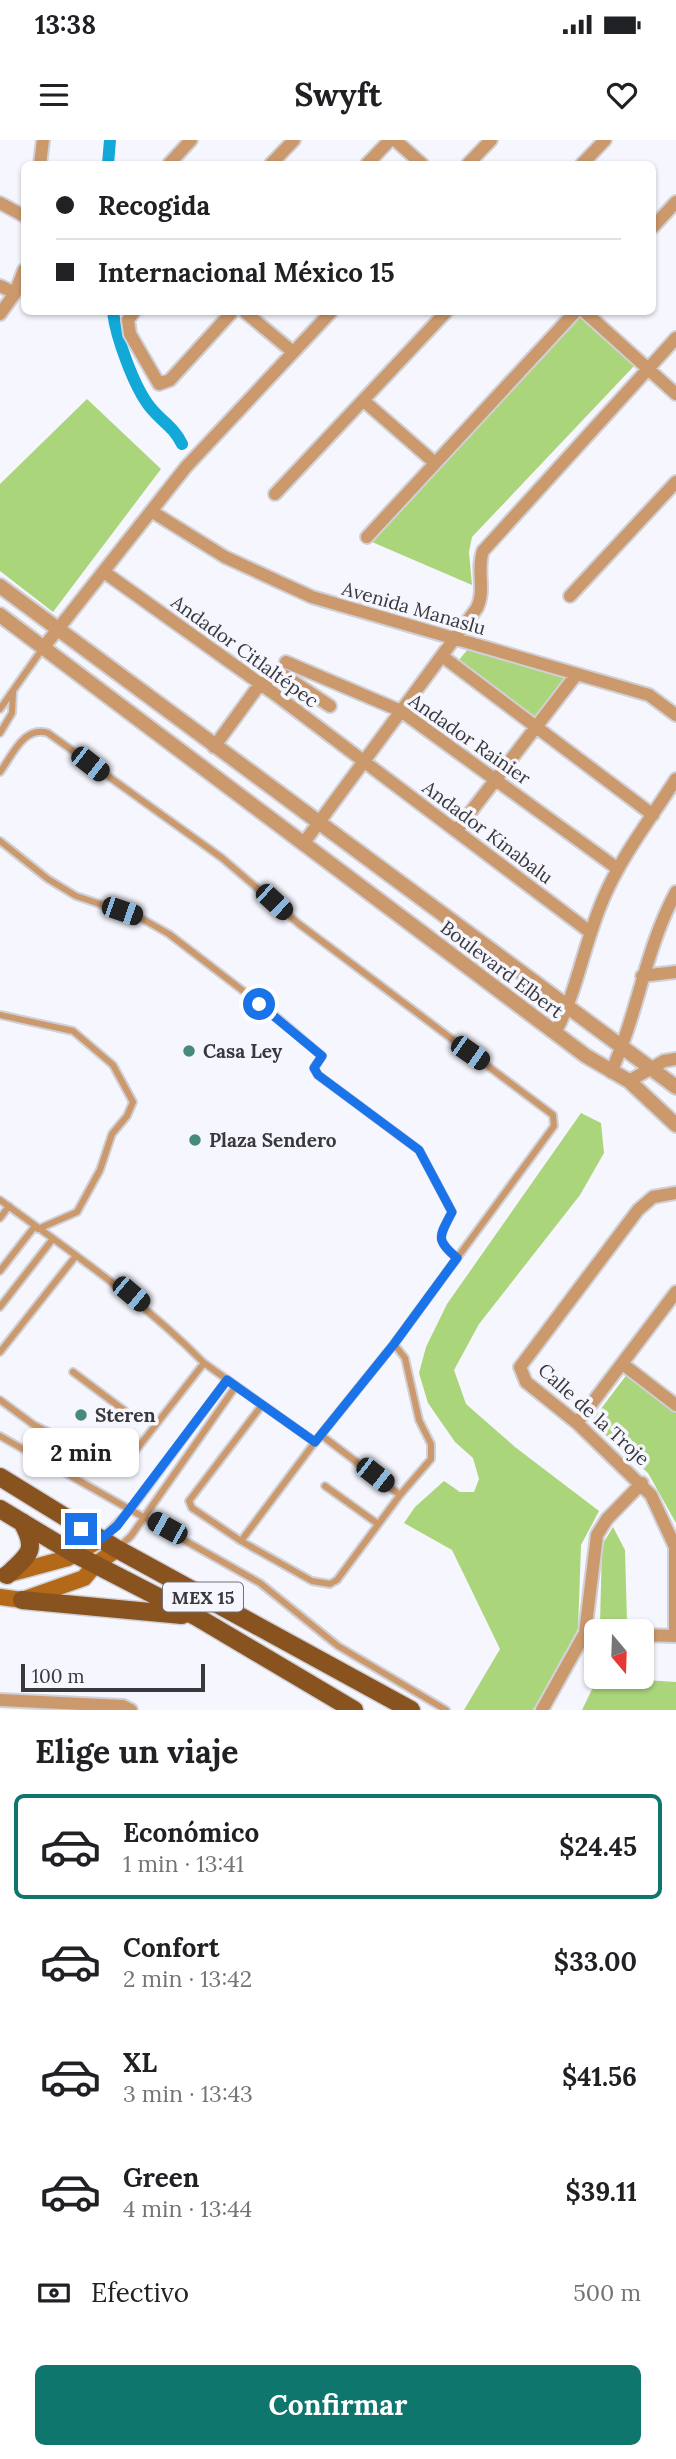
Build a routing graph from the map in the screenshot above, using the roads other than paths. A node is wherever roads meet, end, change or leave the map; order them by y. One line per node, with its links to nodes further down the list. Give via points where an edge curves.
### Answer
1 (43, 140): 7 (street)
2 (191, 140): 8 (street)
3 (294, 140): 9 (street)
4 (392, 140): 10 (street); 11 (street)
5 (491, 140): 12 (street)
6 (605, 140): 13 (street)
7 (40, 161)
8 (172, 161)
9 (274, 161)
10 (370, 161)
11 (418, 161)
12 (471, 161)
13 (585, 161)
14 (676, 202): 17 (street)
15 (0, 203): 16 (street)
16 (21, 214)
17 (656, 224)
18 (21, 278): 20 (street)
19 (0, 286): 20 (street)
20 (15, 293): 21 (street)
21 (0, 314)
22 (132, 315): 23 (street, via 128,320 131,334 159,384 170,380)
23 (229, 315)
24 (249, 315): 30 (street)
25 (328, 315): 30 (street)
26 (443, 315): 33 (street)
27 (572, 315): 34 (street)
28 (588, 315): 31 (street)
29 (676, 338): 31 (street)
30 (293, 352): 37 (street)
31 (648, 369): 32 (street); 44 (street, via 483,551 481,599)
32 (676, 394)
33 (364, 401): 34 (street); 36 (street)
34 (435, 463): 38 (street)
35 (676, 482): 41 (street)
36 (275, 494)
37 (151, 511): 39 (street); 44 (street, Avenida Manaslu, via 225,557 312,597)
38 (367, 537)
39 (104, 572): 43 (street); 49 (street, Andador Citlaltépec)
40 (0, 586): 43 (street, Boulevard Elbert)
41 (570, 596)
42 (0, 615): 45 (street, Boulevard Elbert)
43 (57, 630): 45 (street); 57 (street, Boulevard Elbert)
44 (453, 640): 46 (street); 48 (street, Avenida Manaslu)
45 (43, 648): 50 (lane); 66 (street, Boulevard Elbert)
46 (442, 656): 53 (street); 55 (street)
47 (286, 662): 53 (street, Andador Rainier)
48 (576, 675): 54 (street, Avenida Manaslu, via 649,695); 55 (street)
49 (260, 684): 51 (street, via 282,674); 57 (street); 58 (street, Andador Citlaltépec)
50 (13, 692): 52 (lane); 56 (lane, via 12,713)
51 (330, 706)
52 (0, 709)
53 (401, 711): 58 (street); 61 (street, Andador Rainier)
54 (676, 715)
55 (536, 727): 61 (street); 62 (street)
56 (0, 733)
57 (214, 747): 63 (street, Boulevard Elbert)
58 (363, 763): 63 (street); 64 (street, Andador Kinabalu)
59 (0, 772): 89 (lane, via 27,734 48,733 222,858 299,924 553,1115 554,1126)
60 (676, 779): 62 (street)
61 (495, 780): 64 (street); 67 (street, Andador Rainier)
62 (653, 815): 67 (street)
63 (318, 824): 66 (street); 72 (street, Boulevard Elbert)
64 (456, 831): 69 (street, Andador Kinabalu)
65 (0, 841): 89 (lane, via 76,896 139,917 169,934 322,1056 314,1068 318,1075 419,1150 452,1212 440,1236)
66 (303, 844): 74 (street, Boulevard Elbert)
67 (618, 869): 69 (street)
68 (676, 892): 71 (street)
69 (590, 932): 72 (street)
70 (676, 972): 71 (street)
71 (642, 976): 75 (street)
72 (568, 1009): 74 (street); 75 (street, Boulevard Elbert)
73 (0, 1015): 86 (lane, via 73,1031 113,1065 133,1102 112,1133 100,1170 77,1212)
74 (555, 1033): 78 (street, Boulevard Elbert)
75 (621, 1049): 77 (street, Boulevard Elbert); 78 (street)
76 (676, 1059): 77 (street)
77 (651, 1069): 79 (street); 80 (street, Boulevard Elbert)
78 (611, 1072): 79 (street, Boulevard Elbert)
79 (629, 1081): 81 (street, Boulevard Elbert)
80 (676, 1087)
81 (676, 1125)
82 (676, 1193): 104 (street, Calle de la Troje, via 653,1197 638,1210 520,1367 526,1382)
83 (0, 1200): 84 (lane)
84 (9, 1206): 85 (lane); 86 (lane)
85 (0, 1218)
86 (36, 1228): 87 (lane); 90 (lane)
87 (52, 1240): 88 (lane); 92 (lane)
88 (75, 1257): 94 (lane); 95 (lane, via 131,1294)
89 (457, 1258): 93 (lane)
90 (0, 1271)
91 (676, 1292): 96 (street)
92 (0, 1307)
93 (394, 1344): 105 (lane); 111 (lane, via 405,1358 419,1420 432,1450 428,1465)
94 (0, 1352)
95 (204, 1363): 98 (lane); 100 (lane, via 126,1463 117,1466 34,1425)
96 (624, 1365): 102 (street); 104 (street)
97 (74, 1372): 103 (lane)
98 (227, 1380): 99 (lane); 112 (lane)
99 (236, 1386): 101 (lane); 114 (lane)
100 (0, 1400)
101 (262, 1405): 107 (lane); 119 (lane, via 189,1501 192,1508)
102 (676, 1405)
103 (125, 1410)
104 (578, 1423): 109 (street, Calle de la Troje)
105 (321, 1435): 107 (lane); 111 (lane)
106 (0, 1436): 112 (lane)
107 (315, 1442): 119 (lane)
108 (0, 1477): 117 (main road, MEX 15)
109 (642, 1483): 118 (street, Calle de la Troje); 127 (street, via 597,1535)
110 (325, 1486): 116 (lane)
111 (400, 1495): 116 (lane)
112 (132, 1508): 114 (lane); 117 (lane)
113 (0, 1509): 115 (main road, MEX 15)
114 (143, 1515): 120 (lane); 135 (lane, via 260,1583 338,1646)
115 (22, 1522): 121 (main road, MEX 15); 123 (main road, via 32,1539 31,1547)
116 (378, 1524): 119 (lane, via 330,1584 312,1581)
117 (101, 1539): 120 (main road, MEX 15); 121 (main road)
118 (675, 1540): 129 (street, Calle de la Troje)
119 (241, 1541)
120 (117, 1549): 122 (main road); 134 (main road, MEX 15)
121 (73, 1553): 122 (main road, MEX 15); 123 (main road)
122 (95, 1565): 125 (main road, via 84,1578); 126 (main road, MEX 15)
123 (3, 1575)
124 (0, 1597): 125 (main road)
125 (22, 1600): 126 (main road)
126 (197, 1617): 133 (main road, MEX 15)
127 (592, 1619)
128 (654, 1635): 129 (street)
129 (675, 1636)
130 (584, 1644): 136 (street)
131 (0, 1700): 132 (street)
132 (126, 1708)
133 (354, 1710)
134 (411, 1710)
135 (446, 1710)
136 (542, 1710)

